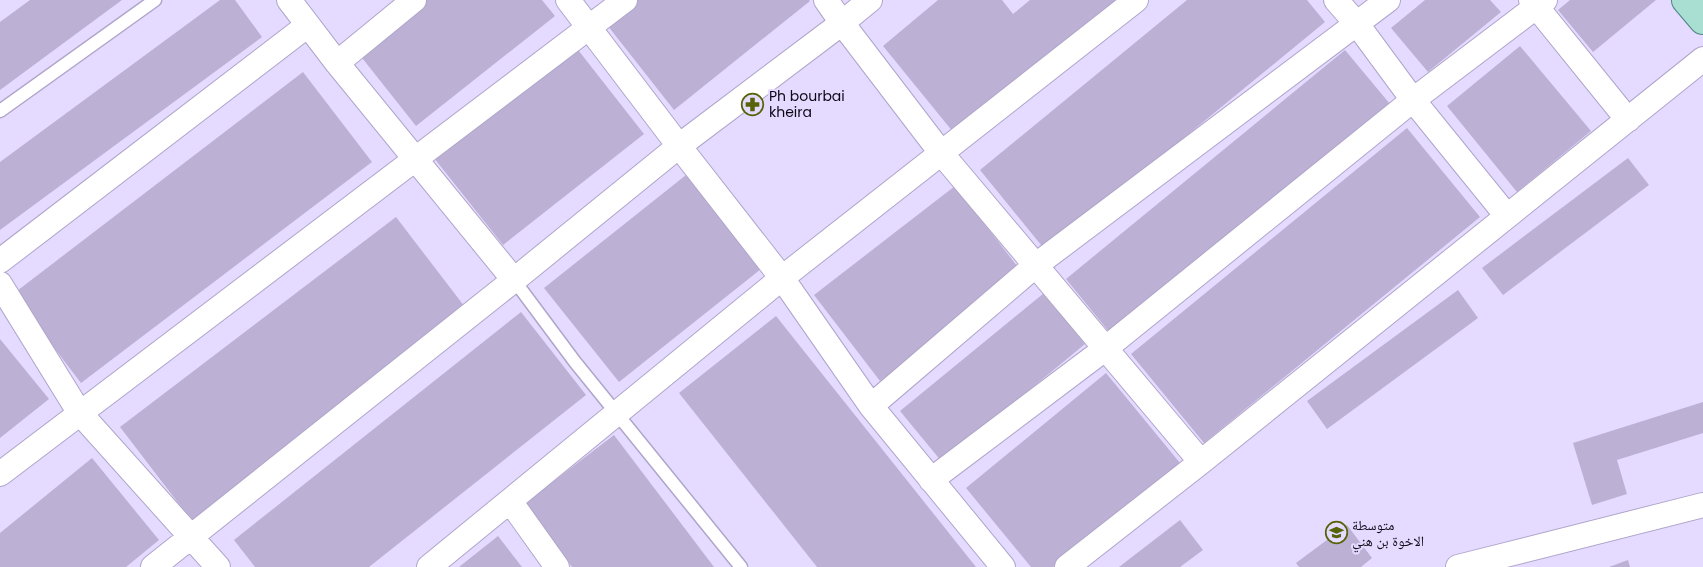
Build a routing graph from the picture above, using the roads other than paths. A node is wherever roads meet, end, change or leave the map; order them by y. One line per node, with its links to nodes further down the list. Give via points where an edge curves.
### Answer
1 (155, 0): 21 (lane)
2 (289, 0): 16 (street)
3 (414, 0): 19 (street)
4 (568, 0): 17 (street)
5 (625, 0): 17 (street)
6 (826, 0): 14 (street)
7 (870, 0): 14 (street)
8 (1136, 0): 24 (street)
9 (1336, 0): 15 (street)
10 (1388, 0): 15 (street)
11 (1686, 0): 13 (main road)
12 (1538, 2): 20 (street); 22 (street)
13 (1703, 20)
14 (842, 23): 23 (street); 24 (street)
15 (1357, 24): 20 (street); 28 (street)
16 (308, 25): 19 (street); 27 (street)
17 (590, 27): 23 (street); 25 (street)
18 (1703, 59): 22 (street)
19 (337, 63): 25 (street)
20 (1414, 100): 26 (street); 32 (street)
21 (0, 111)
22 (1628, 120): 26 (street)
23 (678, 146): 29 (street); 30 (street)
24 (942, 154): 28 (street); 29 (street)
25 (415, 160): 30 (street); 34 (street)
26 (1507, 216): 36 (street)
27 (0, 261)
28 (1036, 265): 32 (street); 33 (street)
29 (782, 278): 33 (street); 35 (street)
30 (514, 280): 35 (lane); 41 (street)
31 (0, 284): 34 (street)
32 (1106, 348): 36 (street); 38 (street)
33 (871, 406): 38 (street)
34 (79, 412): 37 (street); 41 (street)
35 (616, 413): 39 (street); 46 (lane)
36 (1201, 462): 48 (street)
37 (0, 474)
38 (931, 480): 47 (street)
39 (510, 501): 44 (street); 45 (street)
40 (1703, 505): 49 (street)
41 (190, 537): 42 (street); 43 (street)
42 (153, 567)
43 (218, 567)
44 (430, 567)
45 (557, 567)
46 (741, 567)
47 (1003, 567)
48 (1067, 567)
49 (1458, 567)

